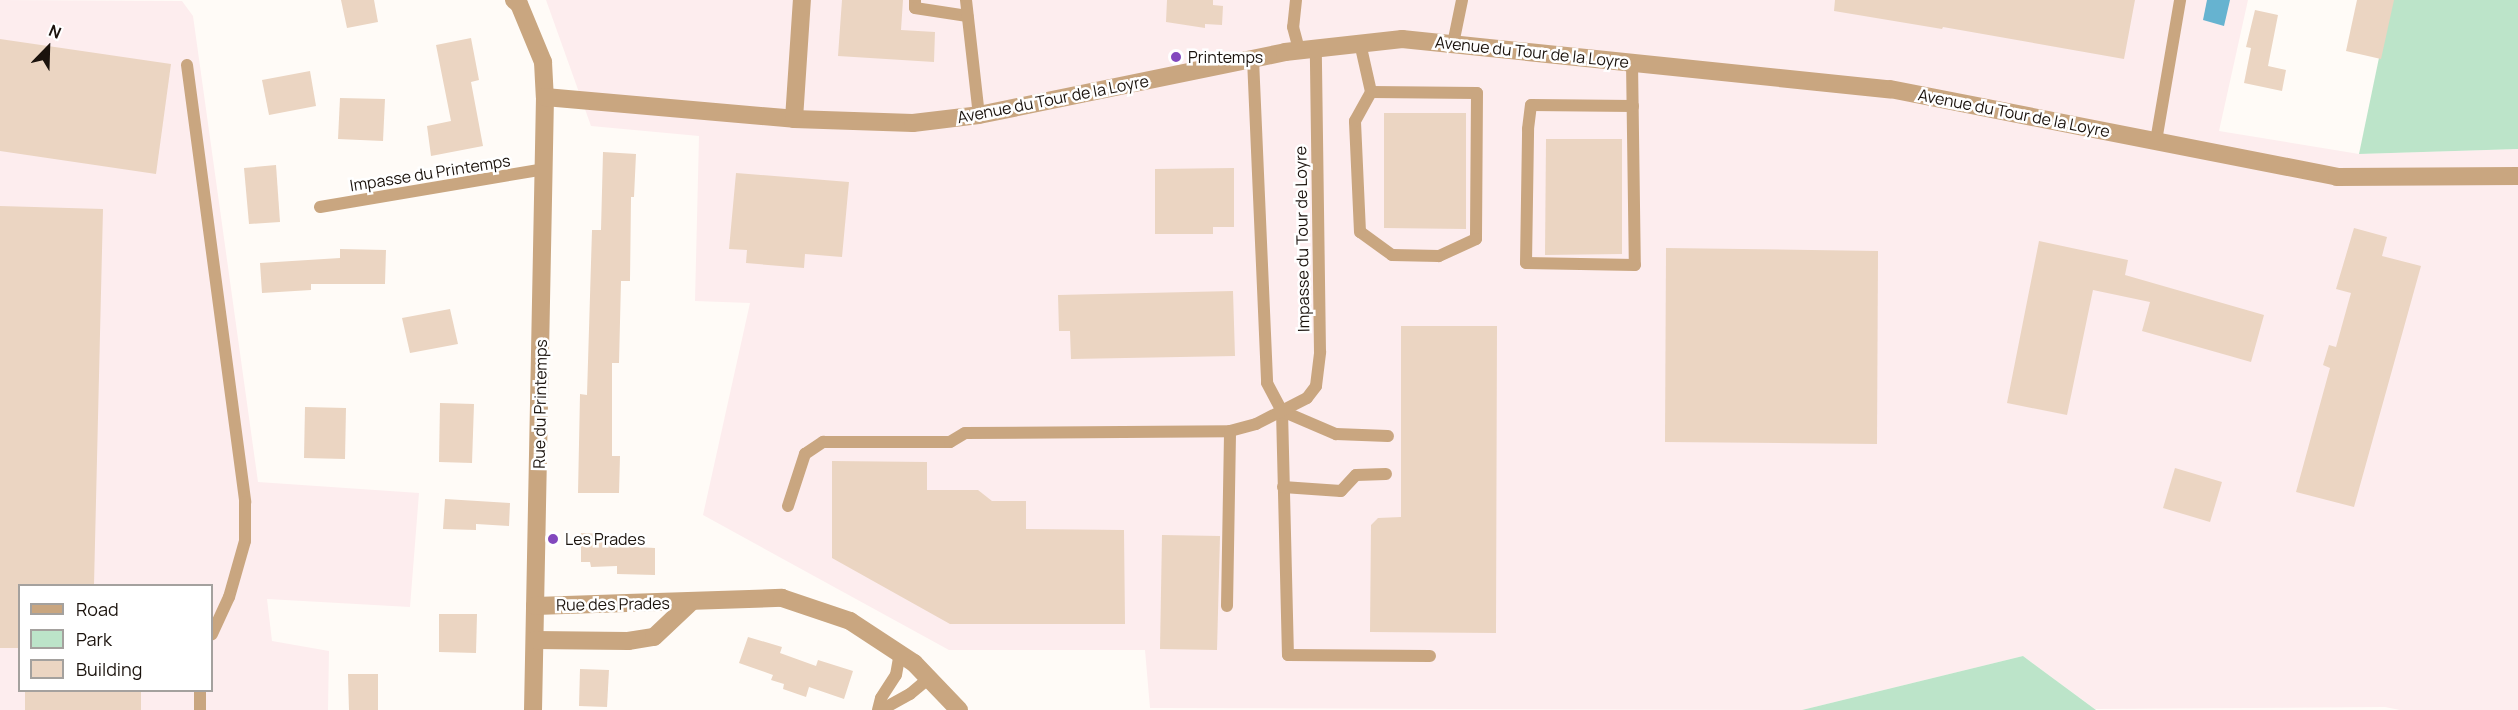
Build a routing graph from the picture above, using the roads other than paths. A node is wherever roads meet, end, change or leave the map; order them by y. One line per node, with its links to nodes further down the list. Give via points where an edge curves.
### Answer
1 (802, 0): 19 (street)
2 (915, 0): 8 (lane, via 915,8)
3 (966, 0): 8 (lane)
4 (1296, 0): 11 (lane, Impasse du Tour de Loyre, via 1293,27)
5 (1462, 0): 10 (lane)
6 (2180, 0): 20 (lane)
7 (518, 1): 16 (street, Rue du Printemps, via 543,62)
8 (967, 16): 18 (lane)
9 (1360, 43): 10 (street, Avenue du Tour de la Loyre, via 1402,39); 11 (street, Avenue du Tour de la Loyre); 15 (lane)
10 (1454, 44): 13 (street, Avenue du Tour de la Loyre)
11 (1307, 49): 12 (street, Avenue du Tour de la Loyre); 24 (lane, Impasse du Tour de Loyre, via 1320,352 1316,386 1307,398)
12 (1253, 59): 18 (street, Avenue du Tour de la Loyre); 24 (lane, via 1267,383)
13 (1632, 62): 17 (lane); 20 (street, Avenue du Tour de la Loyre, via 1890,89)
14 (187, 65): 33 (lane, via 245,502 245,541 229,597)
15 (1371, 92): 15 (lane, via 1355,121 1360,232 1392,255 1439,256 1476,239 1478,93)
16 (545, 97): 19 (street, Avenue du Tour de la Loyre); 21 (street, Rue du Printemps)
17 (1633, 106): 17 (lane, via 1531,105 1526,263 1635,265)
18 (979, 115): 19 (street, Avenue du Tour de la Loyre, via 913,123)
19 (794, 119)
20 (2156, 141): 22 (street, Avenue du Tour de la Loyre, via 2337,177)
21 (545, 169): 23 (lane, Impasse du Printemps); 31 (street, Rue du Printemps)
22 (2518, 176)
23 (320, 207)
24 (1282, 411): 25 (lane, Impasse du Tour de Loyre); 26 (lane, via 1336,434); 28 (lane)
25 (1230, 431): 29 (lane, Impasse du Tour de Loyre, via 965,433 950,442 823,442 805,453); 32 (lane)
26 (1388, 436)
27 (1386, 474): 28 (lane, via 1356,474 1341,491)
28 (1283, 488): 36 (lane, via 1288,655)
29 (788, 506)
30 (690, 603): 31 (street, Rue des Prades); 34 (street, Rue des Prades, via 654,637 627,641); 35 (street, Rue des Prades, via 782,598 850,621)
31 (535, 606): 34 (street, Rue du Printemps)
32 (1227, 606)
33 (213, 632)
34 (535, 640): 40 (street, Rue du Printemps)
35 (900, 653): 37 (street, Rue des Prades); 41 (lane, via 896,675 881,698)
36 (1430, 656)
37 (930, 677): 41 (lane, via 910,694); 42 (street, Rue des Prades)
38 (200, 692): 39 (lane)
39 (200, 710)
40 (534, 710)
41 (880, 710)
42 (959, 710)

